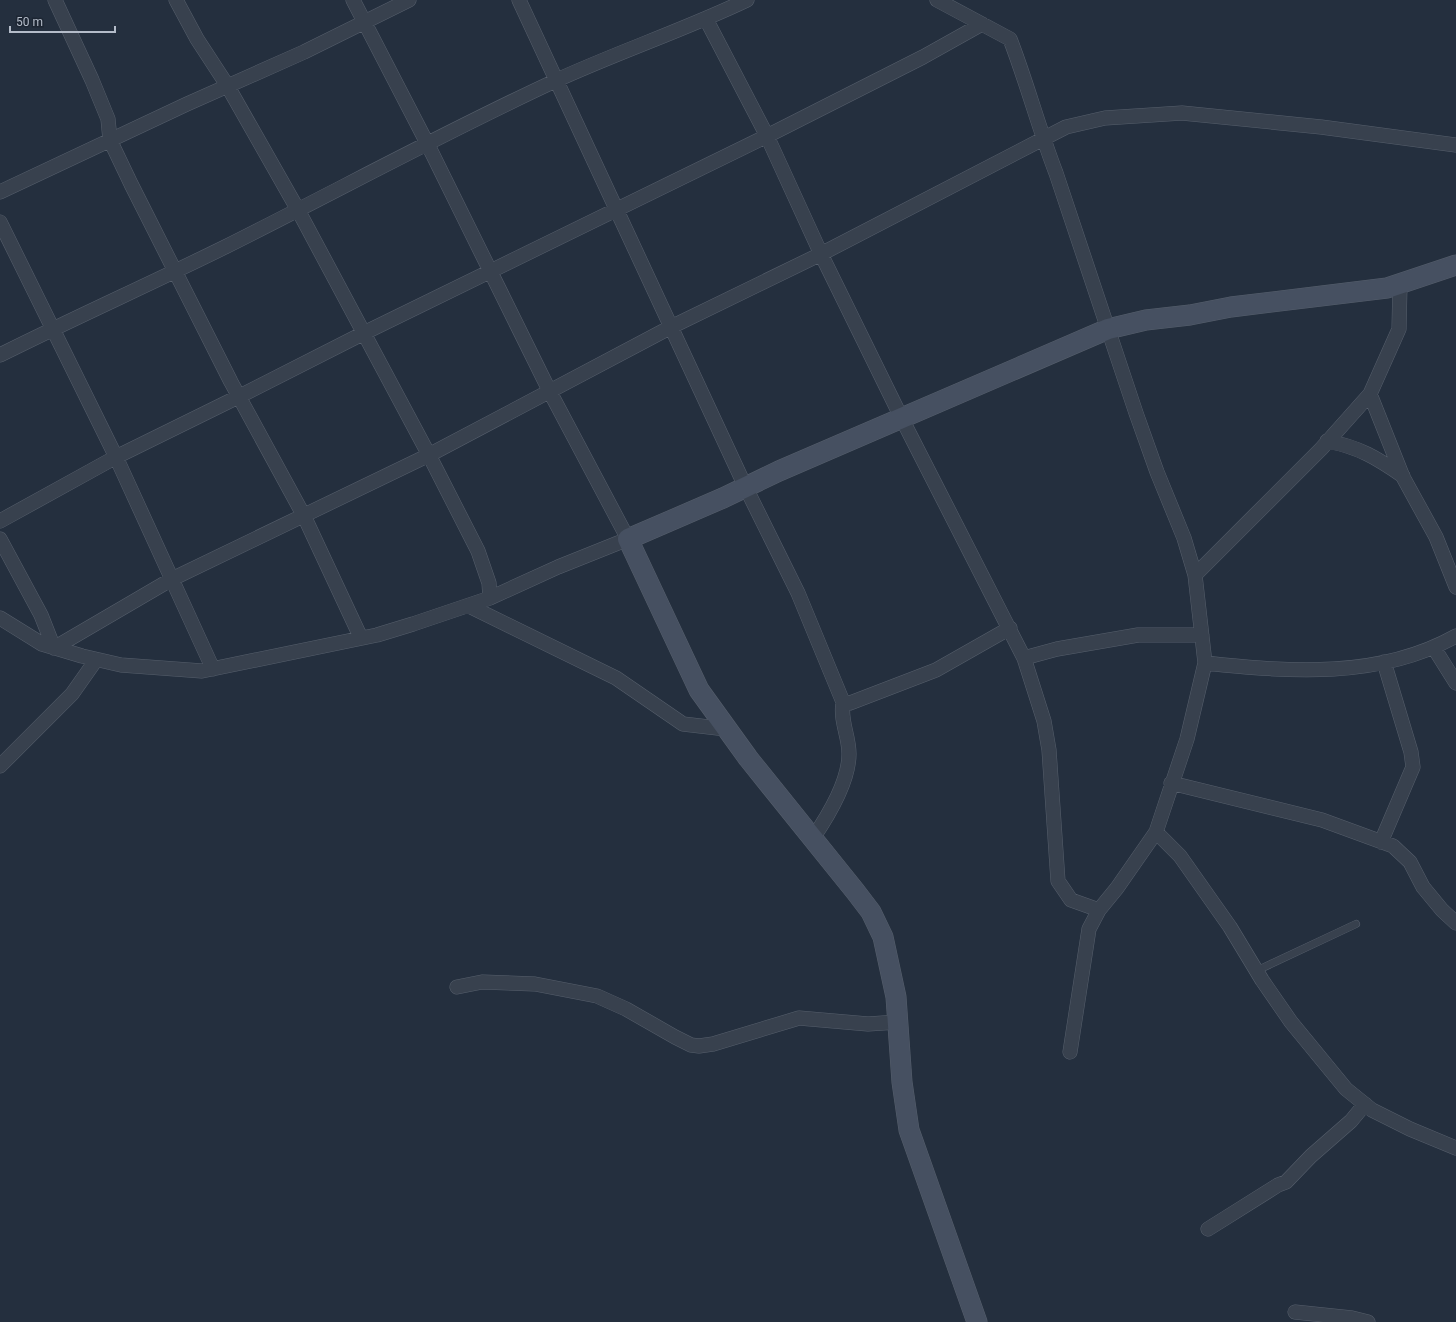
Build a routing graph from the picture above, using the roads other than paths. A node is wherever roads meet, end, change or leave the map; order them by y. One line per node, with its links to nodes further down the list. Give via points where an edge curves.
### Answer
1 (55, 0): 15 (street, via 108,119)
2 (176, 0): 12 (street, via 197,39)
3 (354, 0): 9 (street)
4 (409, 0): 9 (street)
5 (519, 0): 11 (street)
6 (747, 0): 8 (street)
7 (937, 0): 10 (street)
8 (706, 19): 11 (street); 13 (street)
9 (364, 22): 12 (street, via 304,52); 16 (street)
10 (982, 24): 13 (street, via 917,61); 14 (street, via 1010,39)
11 (556, 81): 16 (street); 19 (street)
12 (227, 85): 15 (street); 20 (street)
13 (767, 136): 19 (street); 22 (street)
14 (1043, 138): 17 (street, via 1066,127 1105,118 1182,113 1321,126); 22 (street); 29 (street)
15 (110, 140): 18 (street); 24 (street)
16 (427, 144): 20 (street); 25 (street)
17 (1456, 145)
18 (1, 190)
19 (616, 208): 25 (street); 27 (street)
20 (298, 210): 24 (street); 30 (street)
21 (0, 222): 28 (street)
22 (821, 254): 27 (street); 35 (street)
23 (1456, 265): 26 (street)
24 (175, 272): 28 (street); 34 (street)
25 (491, 272): 30 (street); 32 (street)
26 (1400, 284): 29 (street, via 1349,294 1146,320); 33 (street, via 1399,329)
27 (671, 327): 32 (street); 40 (street)
28 (54, 328): 31 (street); 38 (street)
29 (1108, 329): 35 (street); 45 (street)
30 (364, 332): 34 (street); 37 (street)
31 (0, 355)
32 (550, 392): 37 (street); 44 (street)
33 (1370, 394): 36 (street); 39 (street)
34 (240, 396): 38 (street); 41 (street)
35 (902, 418): 40 (street); 51 (street)
36 (1327, 441): 39 (street, via 1349,445 1378,459); 45 (street)
37 (429, 455): 41 (street); 48 (street, via 478,551 489,583)
38 (116, 457): 42 (street); 46 (street)
39 (1403, 477): 47 (street, via 1436,537)
40 (746, 486): 44 (street); 63 (street, via 798,593)
41 (304, 516): 46 (street); 54 (street)
42 (0, 521)
43 (0, 539): 55 (street, via 40,615)
44 (628, 539): 48 (street, via 558,566); 64 (street, via 699,690)
45 (1195, 575): 52 (street)
46 (172, 579): 55 (street); 61 (street)
47 (1456, 587)
48 (490, 598): 49 (street)
49 (469, 606): 54 (street); 64 (street, via 616,678 683,724)
50 (0, 618): 55 (street, via 42,644)
51 (1010, 628): 57 (street); 63 (street, via 923,675 850,703)
52 (1202, 635): 57 (street, via 1138,635 1057,649); 60 (street)
53 (1456, 636): 56 (street)
54 (361, 638): 61 (street)
55 (54, 648): 58 (street)
56 (1434, 648): 59 (street); 62 (street)
57 (1024, 658): 70 (street, via 1044,721 1049,750 1058,881 1071,900)
58 (96, 660): 61 (street, via 158,669); 65 (street, via 72,694)
59 (1384, 662): 60 (street, via 1335,670 1256,669); 69 (street, via 1411,752 1413,767)
60 (1205, 664): 66 (street, via 1187,739)
61 (213, 669)
62 (1456, 684)
63 (843, 702): 68 (street, via 842,719 849,754 847,772 834,802)
64 (726, 729): 68 (street)
65 (0, 766)
66 (1171, 783): 67 (street); 69 (street, via 1322,820)
67 (1156, 832): 70 (street); 73 (street, via 1180,856 1230,926)
68 (813, 838): 75 (street, via 871,912 883,937 896,997)
69 (1381, 842): 71 (street, via 1393,846 1410,862 1423,887)
70 (1099, 910): 76 (street, via 1089,929 1084,950)
71 (1456, 923)
72 (1356, 924): 73 (lane)
73 (1256, 971): 77 (street, via 1317,1055 1346,1088)
74 (457, 987): 75 (street, via 482,982 535,984 597,996 675,1037 699,1046 799,1018 868,1024)
75 (898, 1022): 81 (street, via 904,1111 909,1130)
76 (1070, 1052)
77 (1365, 1104): 78 (street, via 1410,1129); 79 (street, via 1351,1121 1286,1182)
78 (1456, 1148)
79 (1208, 1229)
80 (1295, 1312): 82 (street)
81 (978, 1322)
82 (1368, 1322)

